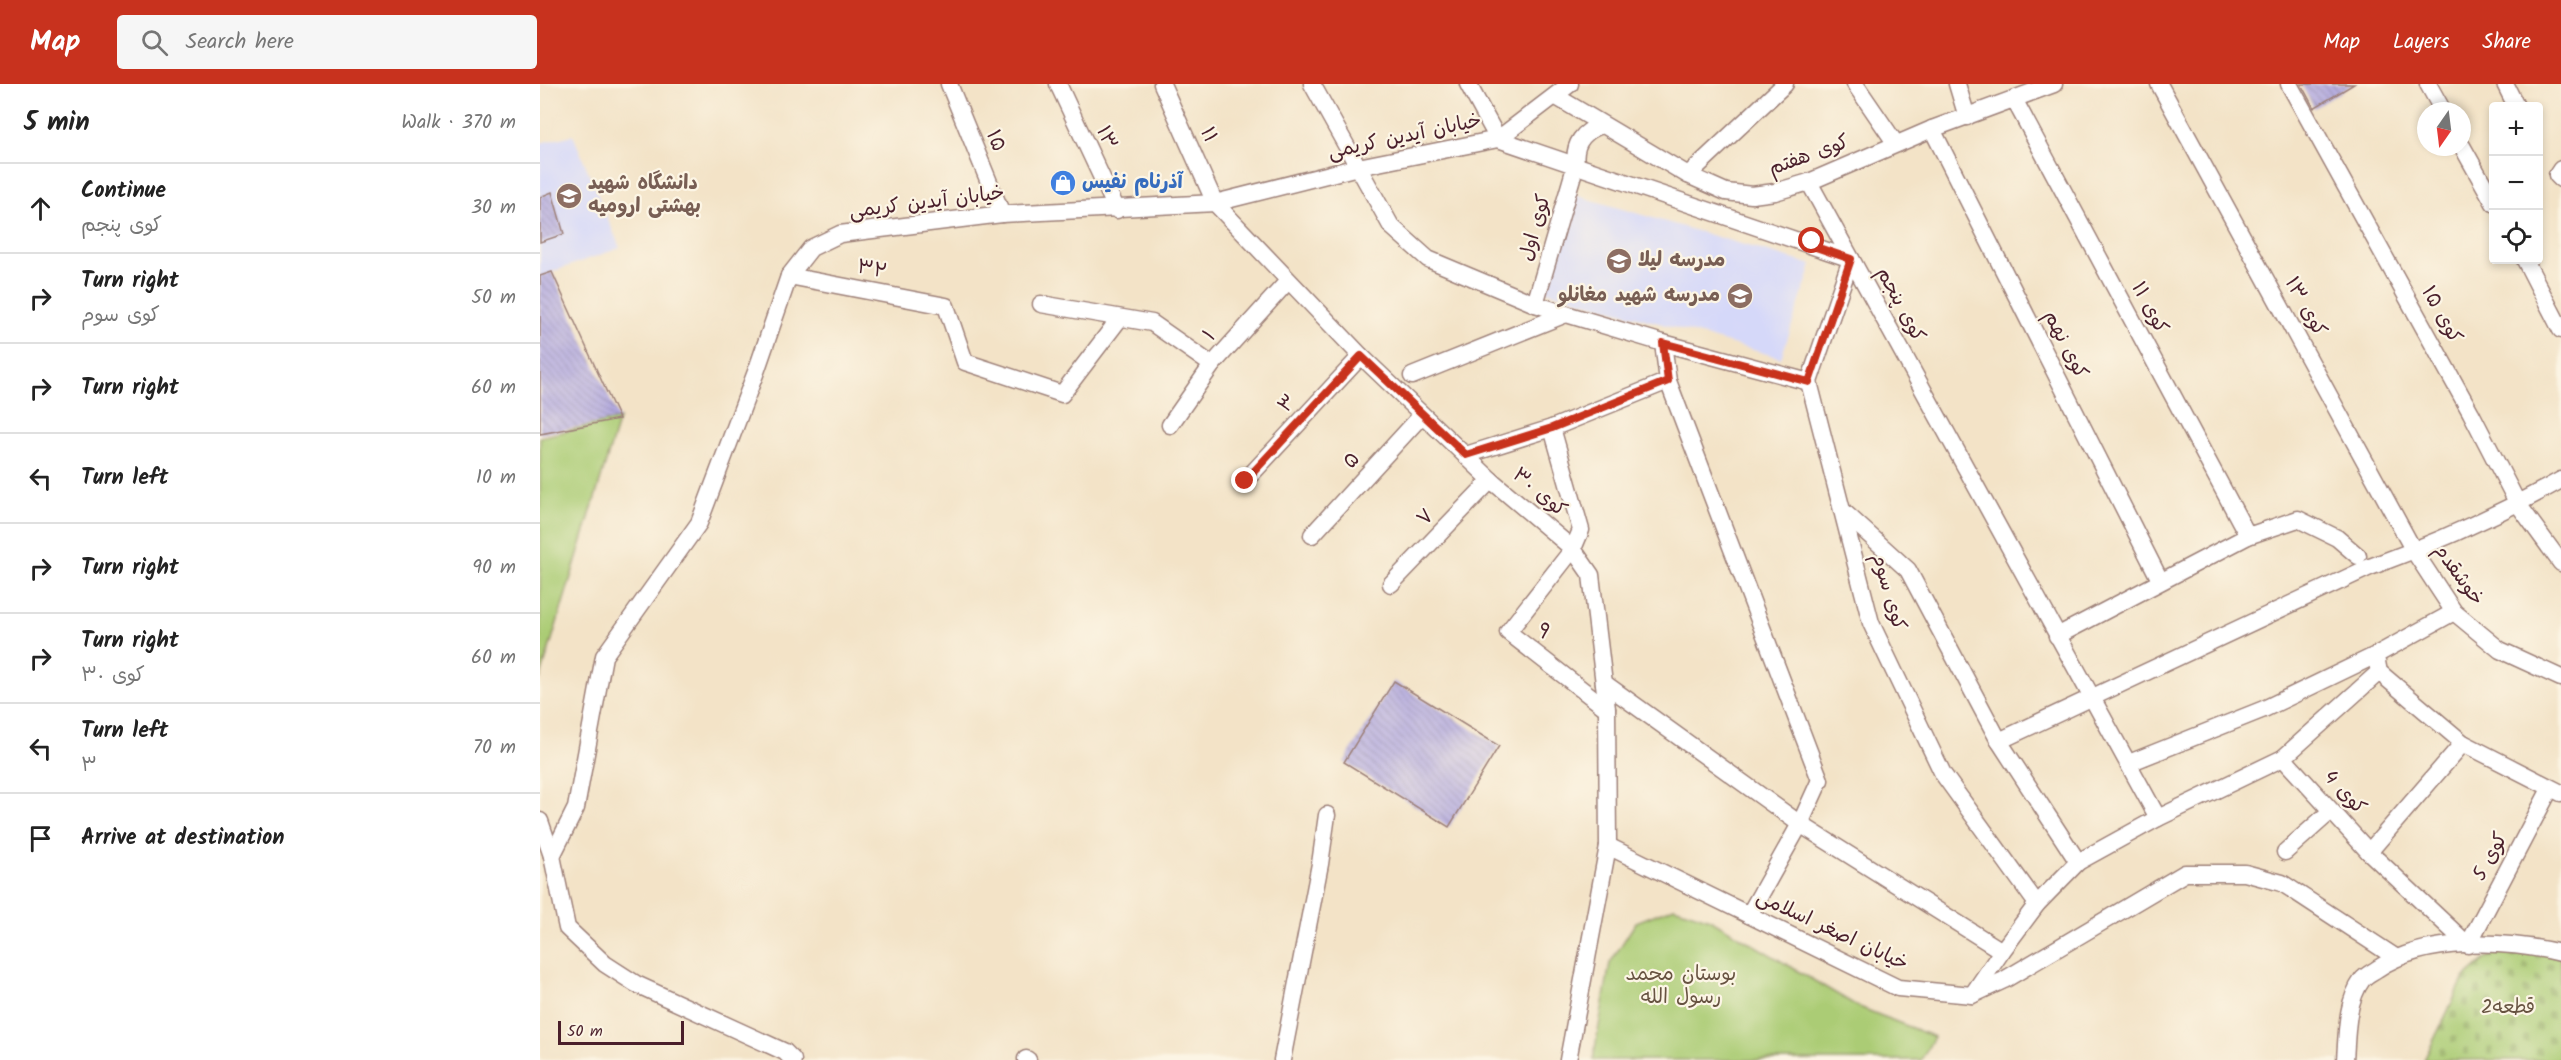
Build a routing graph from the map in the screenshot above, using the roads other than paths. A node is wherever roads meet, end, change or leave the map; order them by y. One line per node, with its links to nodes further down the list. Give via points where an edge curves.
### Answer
1 (949, 84): 35 (street, ۱۵)
2 (1058, 84): 33 (street, ۱۳)
3 (1162, 84): 32 (street, ۱۱)
4 (1312, 84): 26 (street)
5 (1468, 84): 22 (street)
6 (1570, 84): 15 (street)
7 (1785, 84): 28 (street)
8 (1855, 84): 23 (street)
9 (1957, 84): 19 (street)
10 (2159, 84): 64 (street, کوی ۱۳)
11 (2289, 84): 59 (street, کوی ۱۵)
12 (2428, 84): 17 (street)
13 (2505, 84): 18 (street)
14 (2044, 86): 16 (street, کوی هفتم)
15 (1555, 96): 20 (street, کوی هفتم); 22 (street)
16 (2014, 99): 19 (street, کوی هفتم); 62 (street, کوی ۱۱)
17 (2438, 102)
18 (2514, 102)
19 (1967, 117): 21 (street, کوی هفتم)
20 (1602, 125): 25 (street, کوی اول, via 1593,127 1580,139); 28 (street, کوی هفتم)
21 (1932, 129): 23 (street, کوی هفتم); 67 (street, کوی نهم)
22 (1498, 139): 25 (street, کوی پنجم); 26 (street, خیابان آیدین کریمی)
23 (1896, 144): 30 (street, کوی هفتم)
24 (2467, 156): 31 (street)
25 (1576, 164): 36 (street, کوی پنجم); 42 (street, کوی اول)
26 (1358, 167): 32 (street, خیابان آیدین کریمی); 42 (street, via 1391,225 1428,259)
27 (2561, 169): 29 (street, via 2557,175)
28 (1688, 175): 30 (street, کوی هفتم, via 1726,192 1752,195)
29 (2561, 179)
30 (1809, 182): 34 (street)
31 (2489, 196)
32 (1215, 203): 33 (street, خیابان آیدین کریمی); 40 (street, کوی ۳۰)
33 (1117, 210): 35 (street, خیابان آیدین کریمی)
34 (1824, 211): 36 (street, via 1825,223 1820,233 1812,241); 37 (street)
35 (1002, 214): 39 (street, خیابان آیدین کریمی, via 840,234 811,248)
36 (1801, 242): 37 (street, کوی پنجم)
37 (1851, 259): 51 (street); 70 (street, کوی پنجم)
38 (2527, 264): 45 (street)
39 (789, 276): 44 (street, ۳۲, via 946,306 965,362 1062,394); 90 (street, خیابان آیدین کریمی, via 699,523 604,656 576,808)
40 (1288, 281): 47 (street, کوی ۳۰); 48 (street, ۱)
41 (1041, 304): 44 (street)
42 (1535, 304): 43 (street)
43 (1566, 314): 46 (street); 49 (street)
44 (1120, 318): 48 (street, via 1152,323)
45 (2561, 330)
46 (1663, 343): 50 (street); 51 (street)
47 (1361, 356): 52 (street, کوی ۳۰); 58 (street, ۳)
48 (1212, 365): 53 (street, ۱)
49 (1412, 376)
50 (1668, 381): 54 (street); 86 (street, via 1820,780)
51 (1809, 382): 60 (street, کوی سوم)
52 (1422, 415): 55 (street, کوی ۳۰); 61 (street, ۵)
53 (1170, 425)
54 (1552, 428): 55 (street); 63 (street, via 1581,530)
55 (1466, 455): 56 (street, کوی ۳۰)
56 (1491, 480): 63 (street, کوی ۳۰); 68 (street, ۷)
57 (2561, 480): 59 (street)
58 (1245, 481)
59 (2518, 504): 64 (street); 66 (street, کوی ۱۵)
60 (1845, 512): 77 (street, via 1908,570); 92 (street, کوی سوم, via 1871,623 1943,774)
61 (1312, 535)
62 (2248, 536): 65 (street, via 2298,519 2337,537); 67 (street)
63 (1573, 549): 74 (street, کوی ۳۰, via 1591,575); 76 (street, ۹, via 1508,632)
64 (2415, 551): 69 (street, خوشقدم); 75 (street, via 2370,567)
65 (2358, 556)
66 (2561, 563)
67 (2160, 580): 70 (street)
68 (1390, 584)
69 (2454, 612): 71 (street); 73 (street, خوشقدم, via 2500,650)
70 (2057, 636): 75 (street, کوی پنجم)
71 (2376, 655): 72 (street); 80 (street, via 2264,709)
72 (2379, 672): 78 (street); 79 (street)
73 (2561, 678)
74 (1604, 683): 76 (street, کوی ۳۰); 86 (street)
75 (2091, 699): 77 (street); 80 (street, کوی پنجم)
76 (1607, 709): 87 (street, کوی ۳۰)
77 (1999, 741): 91 (street)
78 (2463, 743): 81 (street); 89 (street)
79 (2283, 758): 82 (street, کوی 4); 84 (street)
80 (2128, 764): 84 (street, کوی پنجم)
81 (2556, 791): 94 (street, کوی 5)
82 (2331, 811): 88 (street); 89 (street, کوی 4)
83 (1327, 814): 100 (street)
84 (2157, 818): 91 (street)
85 (540, 821): 90 (street)
86 (1800, 824): 93 (street); 95 (street)
87 (1608, 846): 93 (street, خیابان اصغر اسلامی); 101 (street)
88 (2285, 852)
89 (2369, 852): 94 (street, کوی 4)
90 (552, 856): 99 (street, via 567,928 605,963 636,984 785,1052)
91 (2078, 862): 92 (street)
92 (2037, 904): 95 (street)
93 (1749, 915): 98 (street, خیابان اصغر اسلامی, via 1898,988)
94 (2468, 945): 96 (street, via 2529,945); 97 (street)
95 (2002, 951): 98 (street)
96 (2561, 952)
97 (2395, 957): 98 (street, via 2282,883 2245,873 2185,873); 102 (street, via 2363,979 2350,1008)
98 (1972, 995)
99 (793, 1060)
100 (1282, 1060)
101 (1568, 1060)
102 (2345, 1060)

